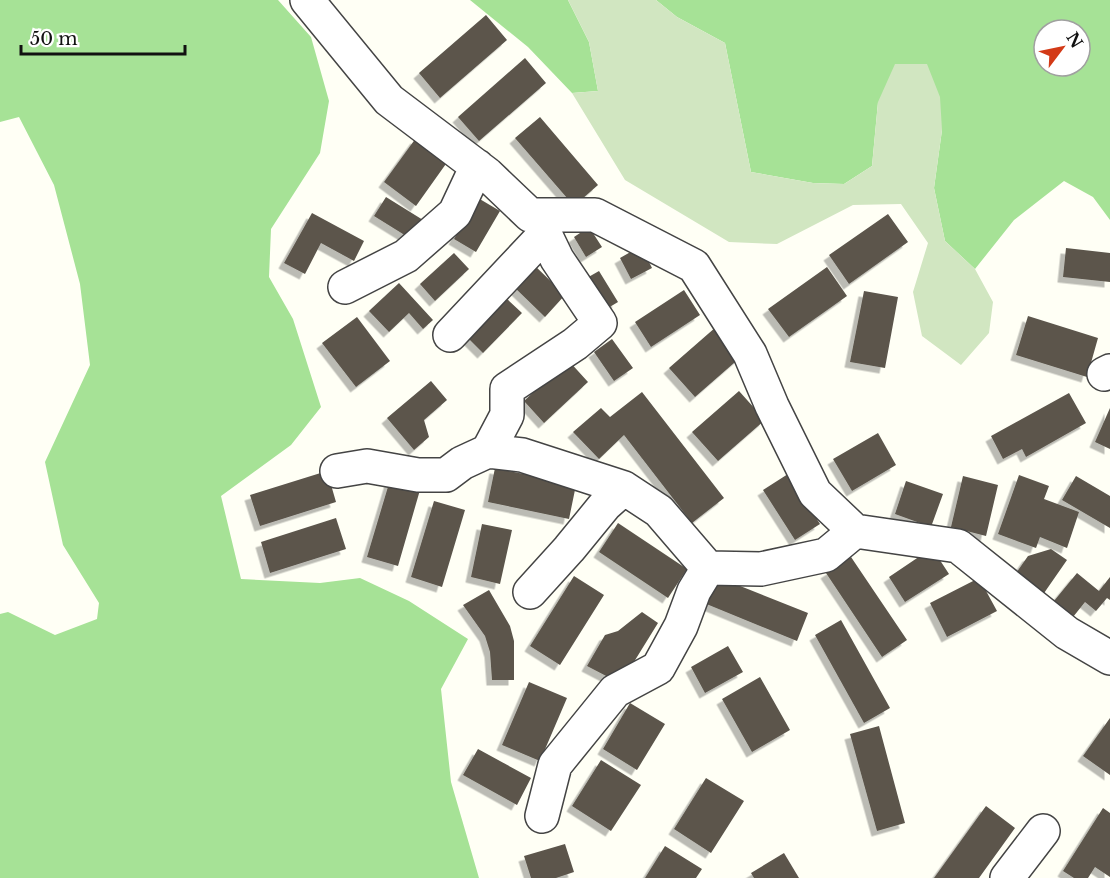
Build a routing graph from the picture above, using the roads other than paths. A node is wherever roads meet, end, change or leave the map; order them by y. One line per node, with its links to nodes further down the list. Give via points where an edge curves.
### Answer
1 (307, 0): 2 (street, via 389,100)
2 (477, 166): 3 (street, via 530,215); 4 (street, via 455,213 406,256)
3 (546, 224): 5 (street); 6 (street, via 557,259 600,323 507,389 507,416); 9 (street, via 596,215 694,266 750,354 815,493)
4 (345, 287)
5 (450, 335)
6 (488, 451): 7 (street, via 446,475 418,475 367,466); 8 (street, via 522,455)
7 (337, 471)
8 (624, 488): 10 (street, via 659,511); 11 (street)
9 (855, 531): 10 (street, via 826,555 761,569); 12 (street, via 958,546 1067,633)
10 (708, 568): 13 (street, via 658,668 615,690 555,765)
11 (530, 592)
12 (1110, 658)
13 (542, 816)
14 (1043, 831): 15 (street)
15 (1007, 878)

